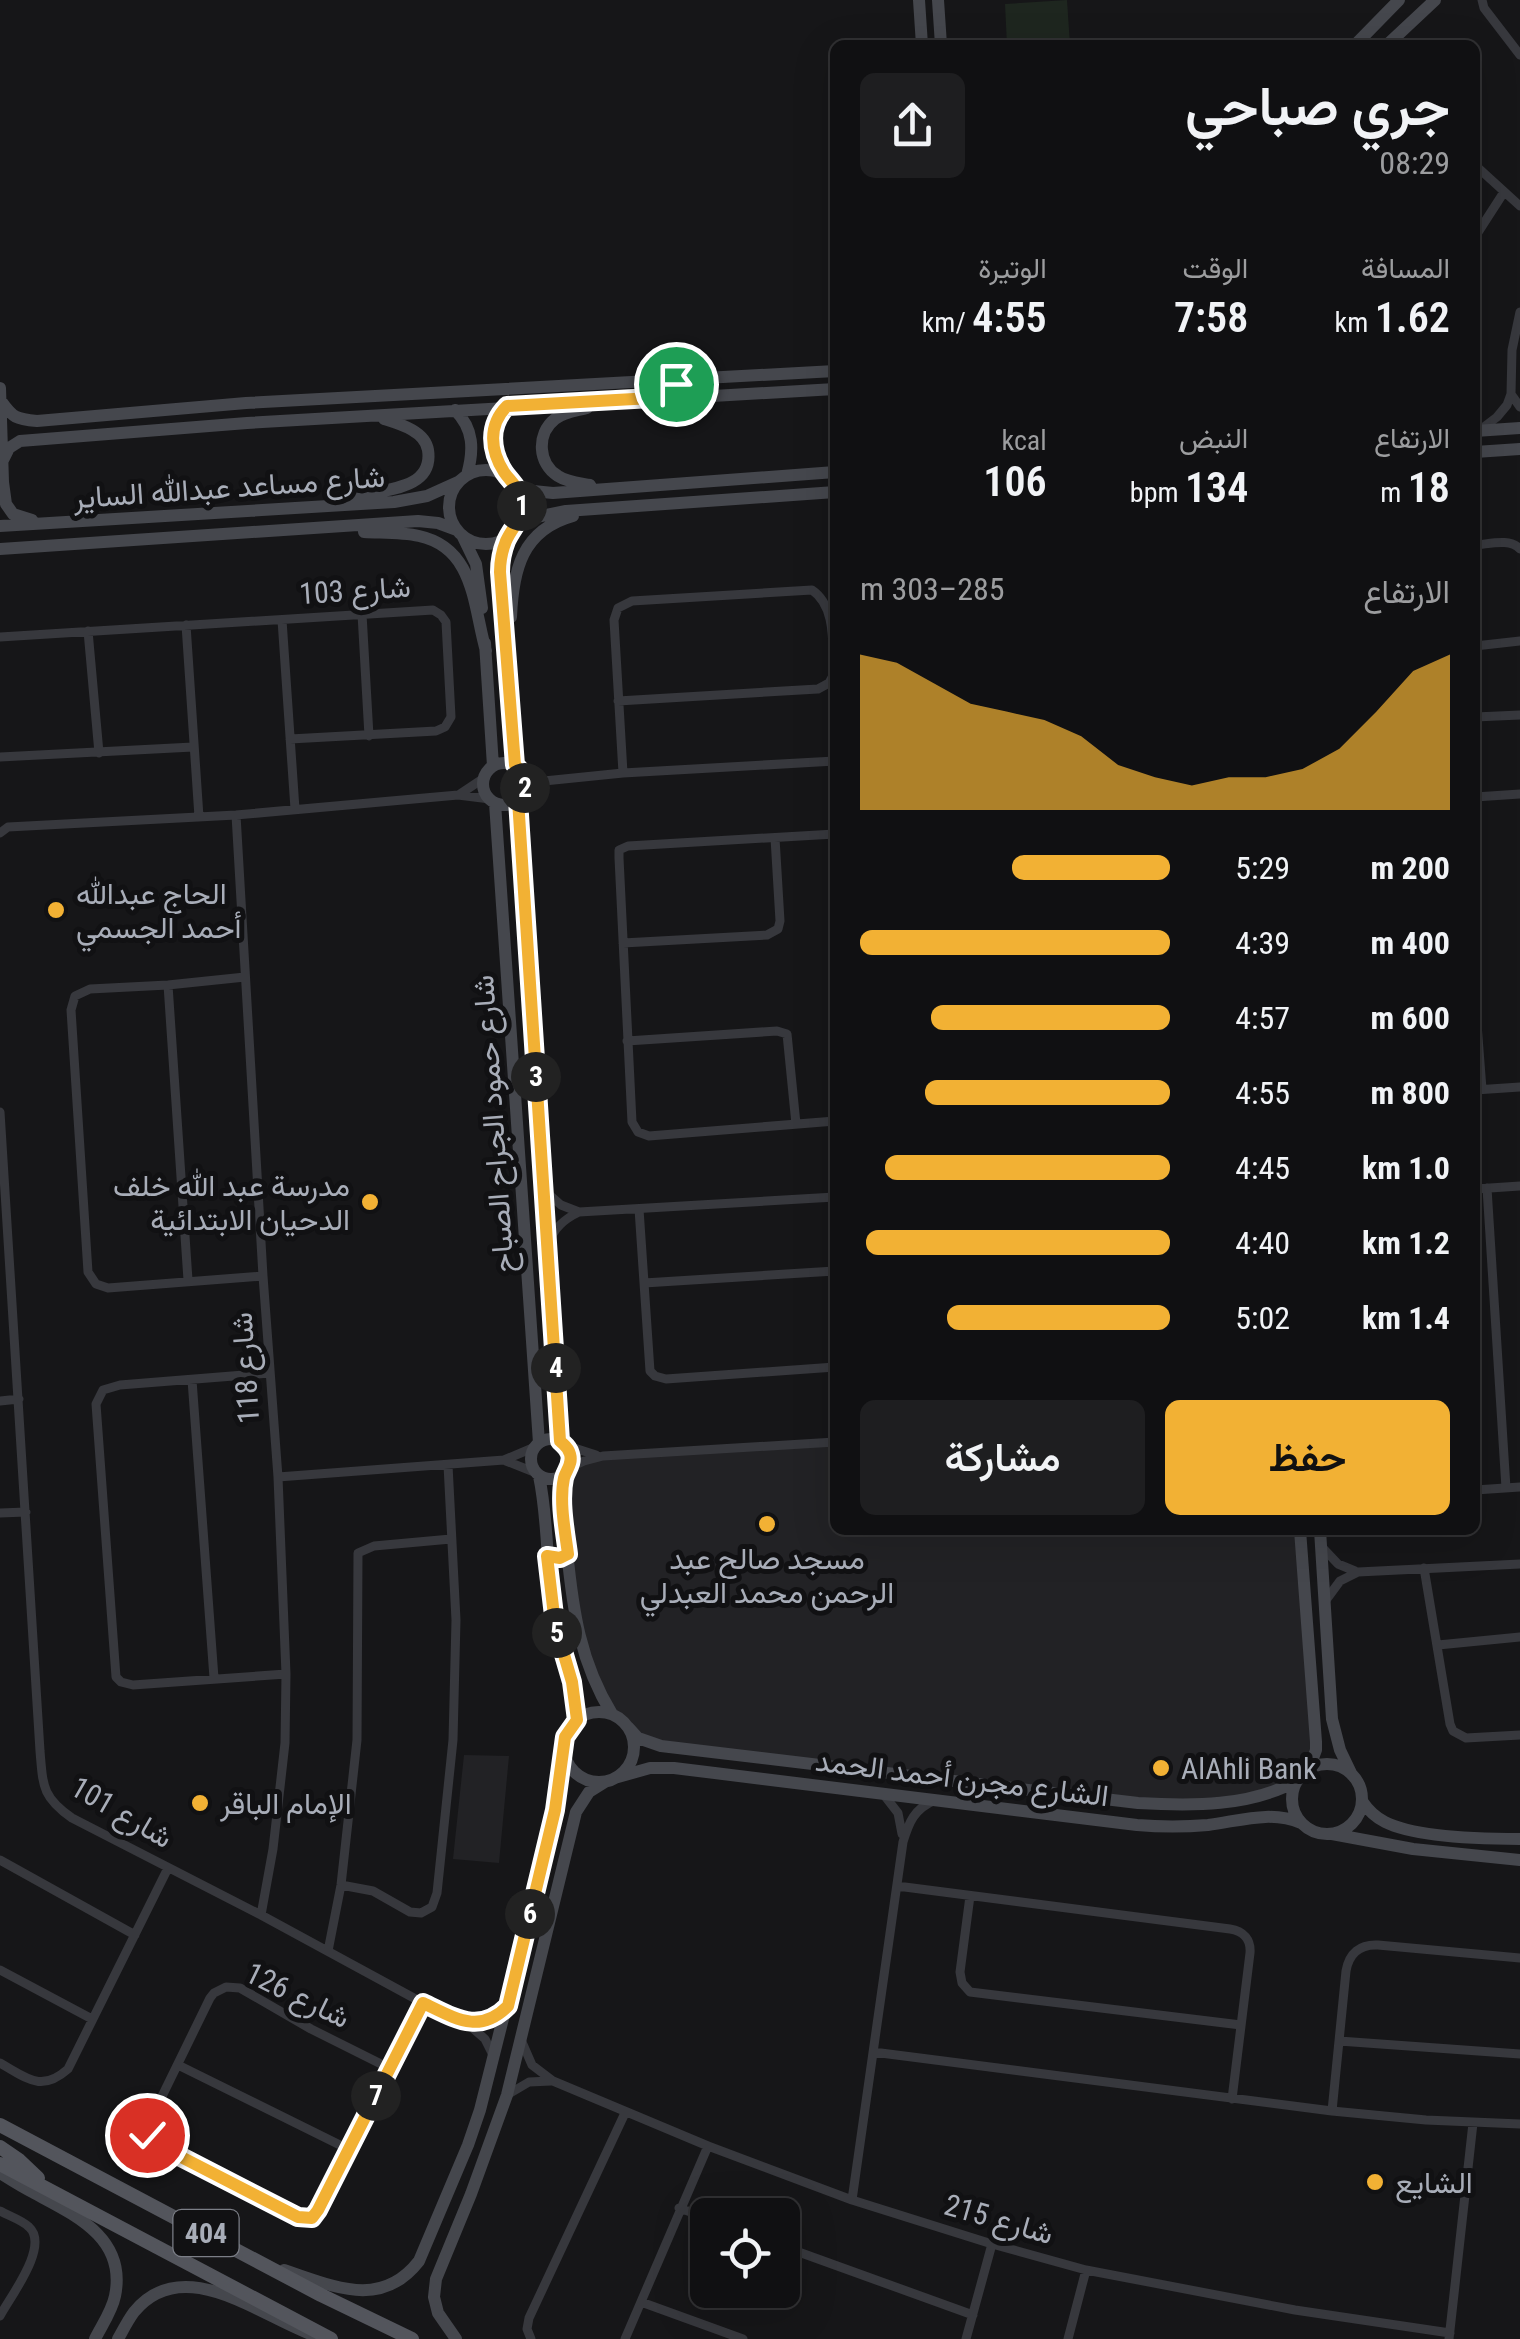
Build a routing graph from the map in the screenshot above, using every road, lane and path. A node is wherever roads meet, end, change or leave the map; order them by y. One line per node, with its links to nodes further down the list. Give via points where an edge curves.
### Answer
1 (919, 0): 6 (street)
2 (938, 0): 7 (street)
3 (1400, 0): 8 (street)
4 (1435, 0): 9 (street)
5 (1482, 0): 10 (street)
6 (922, 40)
7 (941, 40)
8 (1359, 40)
9 (1392, 40)
10 (1520, 55)
11 (1480, 170): 12 (street)
12 (1504, 192): 13 (street); 14 (street)
13 (1520, 206)
14 (1480, 229)
15 (1520, 312): 20 (street)
16 (830, 370): 17 (street)
17 (668, 380): 21 (street, via 677,387); 24 (street)
18 (0, 388): 23 (street)
19 (830, 389): 21 (street)
20 (1511, 394): 26 (street); 31 (street)
21 (670, 397): 22 (street)
22 (609, 400): 25 (street); 40 (street, via 560,415 542,446 558,477)
23 (1, 401): 24 (street, via 18,419 37,422); 35 (street)
24 (246, 403): 29 (street, via 240,414)
25 (507, 406): 27 (street); 38 (street, via 492,432)
26 (1520, 407)
27 (455, 410): 28 (street); 37 (street, via 471,435)
28 (357, 416): 29 (street); 42 (street, via 400,423 419,434 428,451 426,467 411,484)
29 (247, 423): 35 (street, via 20,441)
30 (1520, 428): 32 (street)
31 (1480, 429)
32 (1480, 431)
33 (1520, 449): 34 (street)
34 (1480, 452)
35 (2, 462): 39 (street)
36 (830, 472): 40 (street)
37 (462, 479): 38 (street, via 486,470); 42 (street, شارع مساعد عبدالله الساير, via 416,499); 48 (street, via 449,511)
38 (510, 480): 40 (street, via 543,493); 47 (street, via 522,504)
39 (2, 483): 44 (street, via 13,514)
40 (602, 488)
41 (830, 492): 43 (street)
42 (331, 506): 44 (street, شارع مساعد عبدالله الساير)
43 (602, 508): 47 (street, via 554,513); 60 (street, via 560,520 528,547 514,575)
44 (49, 524): 45 (street, شارع مساعد عبدالله الساير)
45 (0, 526)
46 (311, 529): 48 (street, شارع مساعد عبدالله الساير, via 418,521); 50 (street, شارع مساعد عبدالله الساير); 62 (street, via 411,534 453,552 466,570)
47 (513, 530): 48 (street, via 485,544); 60 (street, via 500,564)
48 (460, 532): 57 (street, via 476,564)
49 (1480, 545): 51 (street, via 1511,542)
50 (0, 549)
51 (1520, 550)
52 (362, 614): 53 (street, شارع 103); 67 (street); 67 (street, شارع 103, via 432,610 446,622 451,717 445,726)
53 (282, 620): 55 (street, شارع 103); 68 (street)
54 (830, 623): 64 (street, via 822,597 812,590 632,600 618,608 614,620)
55 (186, 625): 56 (street, شارع 103); 69 (street)
56 (88, 631): 58 (street, شارع 103); 70 (street)
57 (484, 636): 60 (street, via 500,632); 62 (street)
58 (0, 637)
59 (1520, 641): 61 (street)
60 (506, 642): 73 (street)
61 (1480, 645)
62 (486, 652): 74 (street)
63 (830, 681): 64 (street, via 818,689)
64 (618, 701): 75 (street)
65 (1520, 715): 66 (street)
66 (1480, 717)
67 (369, 736): 68 (street, شارع 103)
68 (290, 740): 82 (street)
69 (193, 747): 70 (street); 84 (street)
70 (99, 752): 71 (street)
71 (0, 755)
72 (830, 760): 75 (street)
73 (518, 768): 74 (street, via 504,763); 76 (street); 79 (street, via 524,777)
74 (488, 772): 78 (street); 81 (street, via 485,793)
75 (623, 773): 76 (street)
76 (544, 782): 79 (street)
77 (1520, 794): 80 (street)
78 (458, 795): 81 (street); 82 (street)
79 (520, 797): 81 (street, via 507,805); 88 (street, شارع حمود الجراح الصباح)
80 (1480, 797)
81 (492, 801): 89 (street, شارع حمود الجراح الصباح)
82 (294, 809): 83 (street)
83 (236, 815): 84 (street); 91 (street, شارع 118)
84 (199, 817): 85 (street)
85 (0, 833)
86 (830, 834): 87 (street)
87 (775, 838): 90 (street, via 778,930); 90 (street, via 619,850)
88 (523, 887): 89 (street); 97 (street, شارع حمود الجراح الصباح)
89 (502, 888): 99 (street, شارع حمود الجراح الصباح)
90 (623, 943): 93 (street)
91 (245, 978): 92 (street); 111 (street, شارع 118)
92 (168, 985): 112 (street); 112 (street, via 90,989 75,996 88,1272 108,1288)
93 (627, 1040): 100 (street, via 787,1034); 100 (street, via 638,1132)
94 (1520, 1087): 95 (street)
95 (1480, 1090)
96 (0, 1112): 108 (street, شارع 101)
97 (539, 1121): 99 (street); 104 (street, شارع حمود الجراح الصباح)
98 (830, 1122): 100 (street)
99 (517, 1123): 121 (street, شارع حمود الجراح الصباح)
100 (796, 1124)
101 (1520, 1186): 102 (street)
102 (1487, 1188): 103 (street); 129 (street)
103 (1480, 1189)
104 (544, 1190): 107 (street); 109 (street, شارع حمود الجراح الصباح)
105 (830, 1197): 106 (street)
106 (639, 1209): 107 (street); 113 (street)
107 (580, 1212): 109 (street, via 557,1227)
108 (4, 1241): 117 (street, شارع 101)
109 (548, 1244): 120 (street, شارع حمود الجراح الصباح)
110 (830, 1271): 113 (street)
111 (263, 1276): 112 (street); 115 (street, شارع 118)
112 (188, 1280)
113 (644, 1283): 114 (street, via 650,1371 656,1376)
114 (830, 1367)
115 (270, 1373): 116 (street); 127 (street, شارع 118)
116 (192, 1380): 146 (street); 146 (street, via 120,1385 103,1390 96,1404 116,1677 133,1685)
117 (19, 1400): 118 (street); 131 (street, شارع 101)
118 (0, 1401)
119 (830, 1442): 122 (street)
120 (562, 1443): 121 (street); 122 (street); 125 (street, via 570,1454)
121 (537, 1445): 123 (street); 126 (street, via 530,1459)
122 (604, 1456): 125 (street)
123 (504, 1460): 124 (street); 126 (street)
124 (448, 1465): 127 (street); 135 (street)
125 (567, 1471): 126 (street, via 557,1479); 137 (street)
126 (537, 1474): 138 (street)
127 (278, 1476): 145 (street, شارع 118)
128 (1520, 1487): 129 (street)
129 (1506, 1488): 130 (street)
130 (1480, 1490)
131 (26, 1512): 132 (street); 165 (street, شارع 101, via 45,1793 72,1818)
132 (0, 1513)
133 (1300, 1535): 152 (street, via 1316,1742)
134 (1320, 1535): 136 (street)
135 (451, 1538): 166 (street, via 358,1552 357,1740); 166 (street, via 454,1740 437,1892 421,1914 373,1891)
136 (1321, 1546): 141 (street); 142 (street)
137 (568, 1554): 138 (street); 147 (street, via 574,1618)
138 (547, 1556): 148 (street)
139 (1520, 1564): 140 (street)
140 (1424, 1568): 141 (street); 144 (street)
141 (1358, 1572): 142 (street, via 1340,1580)
142 (1325, 1601): 153 (street, via 1332,1719)
143 (1520, 1637): 144 (street)
144 (1438, 1644): 150 (street, via 1453,1731 1466,1738)
145 (286, 1674): 146 (street); 169 (street, شارع 118, via 283,1760)
146 (214, 1678)
147 (612, 1714): 148 (street, via 594,1712); 149 (street)
148 (577, 1720): 151 (street)
149 (628, 1726): 154 (street, via 635,1748 626,1770); 155 (street, الشارع مجرن أحمد الحمد, via 638,1738 661,1746 1175,1806 1246,1798)
150 (1520, 1735)
151 (563, 1748): 154 (street, via 582,1778); 175 (street, via 555,1810)
152 (1309, 1769): 153 (street, via 1332,1764); 155 (street)
153 (1352, 1775): 158 (street)
154 (611, 1780): 156 (street, الشارع مجرن أحمد الحمد, via 674,1768); 179 (street, via 590,1792 576,1812)
155 (1298, 1780): 159 (street, via 1292,1802)
156 (882, 1794): 157 (street, الشارع مجرن أحمد الحمد); 162 (street, via 898,1813)
157 (935, 1800): 159 (street, الشارع مجرن أحمد الحمد, via 1137,1825 1266,1816); 162 (street, via 912,1817)
158 (1362, 1801): 160 (street, via 1355,1819); 161 (street, via 1398,1826)
159 (1302, 1822): 160 (street)
160 (1330, 1833): 164 (street)
161 (1520, 1840)
162 (902, 1842): 167 (street)
163 (0, 1860): 170 (street)
164 (1520, 1860)
165 (168, 1868): 169 (street, شارع 101); 170 (street)
166 (341, 1885): 171 (street)
167 (897, 1886): 168 (street); 181 (street)
168 (970, 1896): 178 (street, via 1236,1930 1250,1948); 178 (street, via 960,1978 970,1992)
169 (261, 1916): 171 (street, شارع 101)
170 (136, 1935): 176 (street)
171 (328, 1952): 174 (street, شارع 101)
172 (1520, 1958): 180 (street, via 1364,1946 1347,1964)
173 (0, 1970): 176 (street)
174 (423, 2003): 177 (street, شارع 101); 186 (street, شارع 126)
175 (508, 2006): 177 (street, via 487,2020); 183 (street)
176 (92, 2019): 184 (street, via 68,2068 48,2082 34,2082)
177 (461, 2020): 183 (street, شارع 101, via 485,2039)
178 (1241, 2026): 189 (street)
179 (521, 2040): 187 (street, شارع 215, via 532,2064); 188 (street)
180 (1338, 2041): 182 (street); 190 (street)
181 (873, 2052): 189 (street); 201 (street)
182 (1520, 2054)
183 (494, 2060): 205 (street)
184 (0, 2063)
185 (178, 2065): 186 (street, شارع 126, via 210,1998 233,1987); 197 (street); 197 (street, شارع 126, via 148,2127 149,2139 298,2217 316,2214)
186 (391, 2068): 197 (street, شارع 126)
187 (554, 2081): 188 (street, via 529,2082); 191 (street, شارع 215)
188 (507, 2094): 206 (street)
189 (1232, 2098): 190 (street)
190 (1332, 2111): 192 (street)
191 (625, 2112): 195 (street, شارع 215); 221 (street, via 529,2318)
192 (1472, 2123): 193 (street); 215 (street)
193 (1520, 2124)
194 (0, 2125): 209 (main road, 404)
195 (708, 2146): 201 (street, شارع 215); 202 (street)
196 (0, 2147): 200 (main road)
197 (348, 2148)
198 (0, 2164): 200 (main road, 404)
199 (0, 2173): 217 (street, via 84,2220 104,2241 116,2286)
200 (48, 2190): 216 (main road, 404)
201 (852, 2200): 207 (street, شارع 215)
202 (680, 2208): 204 (street); 211 (street)
203 (0, 2211): 212 (street, via 30,2227 35,2237 31,2262)
204 (690, 2212)
205 (433, 2230): 206 (street); 209 (street, via 412,2269 375,2290 342,2289)
206 (452, 2239): 220 (street, via 434,2297)
207 (992, 2244): 210 (street, شارع 215); 213 (street)
208 (800, 2253): 213 (street)
209 (268, 2265): 219 (main road, 404)
210 (1086, 2270): 214 (street, شارع 215); 225 (street)
211 (641, 2302): 222 (street); 223 (street)
212 (2, 2309)
213 (972, 2316): 224 (street)
214 (1377, 2324): 215 (street, شارع 215); 226 (street)
215 (1450, 2336)
216 (330, 2338): 218 (street, via 194,2287 147,2300)
217 (95, 2339)
218 (118, 2339)
219 (412, 2339)
220 (456, 2339)
221 (531, 2339)
222 (625, 2339)
223 (743, 2339)
224 (966, 2339)
225 (1069, 2339)
226 (1375, 2339)

